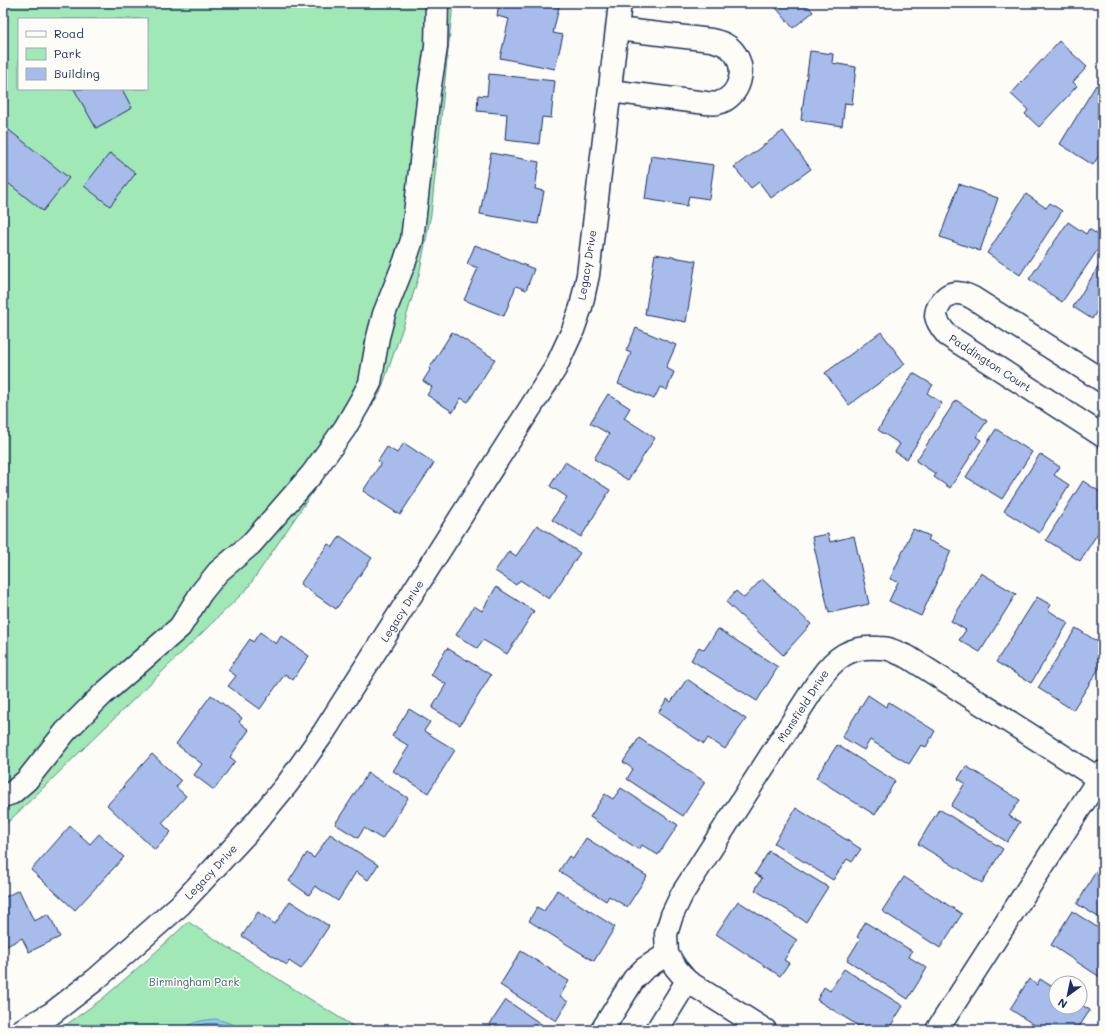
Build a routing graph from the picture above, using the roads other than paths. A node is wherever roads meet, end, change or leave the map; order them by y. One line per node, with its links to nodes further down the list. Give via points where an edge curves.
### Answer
1 (437, 3): 8 (street, via 436,47 412,240 384,314 370,383 360,402 312,474 251,544 218,572 201,593 180,627 102,695 66,731 27,780 12,793)
2 (620, 3): 3 (street, Legacy Drive)
3 (617, 29): 4 (street, Legacy Drive); 4 (street, via 711,40 724,44 734,52 740,63 741,75 738,87 719,103)
4 (610, 91): 11 (street, Legacy Drive, via 588,275 573,330 551,376 324,732 246,834 180,904 95,980 51,1014)
5 (1103, 380): 6 (street, Paddington Court, via 965,293 944,298 938,309 936,316 940,327 947,335)
6 (1103, 436)
7 (1101, 776): 9 (street, Mansfield Drive, via 908,657 890,649 855,650 838,658 827,668 682,894 666,934); 15 (street, Mansfield Drive)
8 (3, 796)
9 (667, 954): 10 (street); 12 (street, via 644,968 634,979)
10 (687, 981): 13 (street); 14 (street)
11 (22, 1030)
12 (602, 1030)
13 (656, 1030)
14 (765, 1030)
15 (937, 1030)

